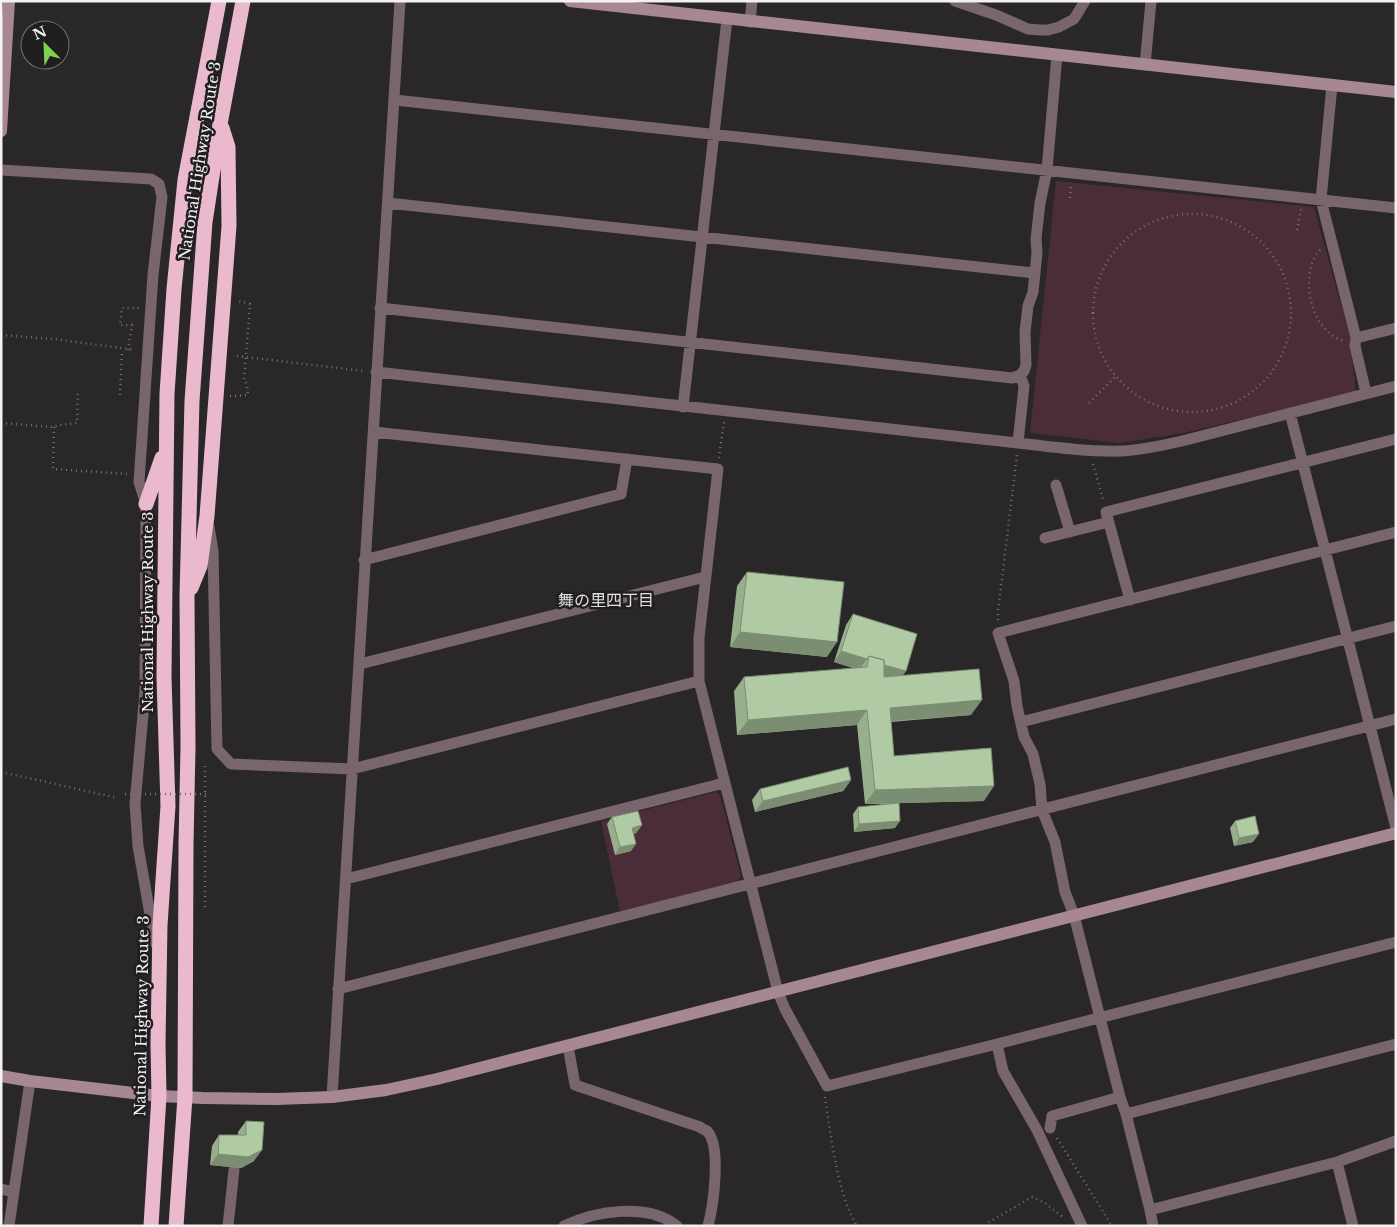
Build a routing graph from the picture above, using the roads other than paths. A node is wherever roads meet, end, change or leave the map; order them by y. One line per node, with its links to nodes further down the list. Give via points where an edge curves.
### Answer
1 (9, 1): 14 (street)
2 (219, 1): 42 (highway, National Highway Route 3, via 185,180 173,308)
3 (244, 1): 19 (highway, National Highway Route 3)
4 (400, 1): 18 (street)
5 (570, 1): 10 (street)
6 (752, 1): 12 (street)
7 (955, 1): 8 (street, via 1028,29 1048,30 1074,19)
8 (1085, 1)
9 (1151, 1): 15 (street)
10 (647, 5): 11 (street)
11 (727, 19): 12 (street); 21 (street)
12 (750, 22): 13 (street)
13 (1057, 55): 15 (street); 23 (street)
14 (4, 59): 20 (street)
15 (1145, 65): 16 (street)
16 (1332, 85): 17 (street); 24 (street)
17 (1396, 92)
18 (395, 100): 21 (street); 25 (street)
19 (220, 124): 47 (highway, via 228,147 229,226); 55 (highway, National Highway Route 3, via 205,222 198,304)
20 (1, 131)
21 (714, 134): 23 (street); 27 (street)
22 (1, 170): 46 (street, via 151,179 159,184 162,197 139,482)
23 (1047, 170): 24 (street); 28 (street, via 1040,203)
24 (1321, 200): 26 (street); 31 (street)
25 (388, 203): 27 (street); 29 (street)
26 (1396, 208)
27 (702, 238): 28 (street); 32 (street)
28 (1034, 273): 34 (street, via 1025,332 1026,365)
29 (380, 308): 32 (street); 33 (street)
30 (1396, 328): 31 (street)
31 (1356, 338): 36 (street)
32 (691, 342): 34 (street, via 1012,378); 37 (street)
33 (376, 372): 37 (street); 39 (street)
34 (1020, 375): 41 (street, via 1024,386)
35 (1396, 386): 36 (street)
36 (1366, 393): 38 (street)
37 (683, 407): 41 (street)
38 (1290, 413): 41 (street, via 1153,447 1123,451); 44 (street)
39 (374, 432): 43 (street); 53 (street)
40 (1396, 439): 44 (street)
41 (1018, 443)
42 (166, 445): 46 (highway); 73 (highway, National Highway Route 3, via 164,677 168,806)
43 (627, 459): 53 (street, via 621,494); 54 (street, via 718,470)
44 (1302, 463): 48 (street); 52 (street)
45 (1056, 485): 49 (street)
46 (146, 504): 73 (street, via 145,692 135,804 138,846)
47 (207, 516): 55 (highway, via 200,566); 64 (street, via 213,551 217,749 231,764)
48 (1108, 517): 49 (street); 56 (street)
49 (1070, 532): 51 (street)
50 (1396, 532): 52 (street)
51 (1045, 538)
52 (1325, 550): 56 (street); 58 (street)
53 (364, 560): 59 (street)
54 (705, 577): 59 (street); 60 (street, via 699,638)
55 (187, 596): 83 (highway, National Highway Route 3)
56 (1130, 600): 62 (street, via 998,634 1014,681)
57 (1396, 626): 58 (street)
58 (1347, 639): 62 (street); 63 (street)
59 (360, 664): 64 (street)
60 (700, 681): 64 (street); 65 (street)
61 (1396, 719): 63 (street)
62 (1022, 722): 66 (street, via 1040,784)
63 (1370, 726): 66 (street); 67 (street)
64 (352, 769): 69 (street)
65 (724, 783): 69 (street); 70 (street)
66 (1042, 810): 70 (street); 71 (street, via 1055,842 1065,892)
67 (1396, 828)
68 (1396, 833): 71 (street)
69 (346, 879): 74 (street)
70 (750, 885): 74 (street); 75 (street)
71 (1074, 915): 75 (street); 76 (street)
72 (1396, 942): 76 (street)
73 (159, 965): 82 (highway, National Highway Route 3)
74 (338, 989): 84 (street)
75 (778, 992): 77 (street, via 827,1086); 79 (street)
76 (1100, 1018): 77 (street); 85 (street)
77 (997, 1044): 101 (street, via 1003,1071 1037,1130)
78 (1396, 1044): 86 (street)
79 (568, 1046): 84 (street, via 428,1081); 100 (street, via 576,1085 708,1132 715,1162)
80 (1, 1076): 81 (street)
81 (30, 1081): 82 (street); 92 (street)
82 (159, 1096): 83 (street); 95 (highway, National Highway Route 3)
83 (185, 1097): 84 (street); 96 (highway, National Highway Route 3)
84 (332, 1097)
85 (1120, 1097): 86 (street); 87 (street, via 1052,1116)
86 (1126, 1114): 93 (street)
87 (1050, 1128)
88 (1396, 1141): 89 (street)
89 (1337, 1162): 93 (street); 103 (street)
90 (234, 1170): 97 (street)
91 (1, 1189): 92 (street)
92 (14, 1192): 94 (street)
93 (1150, 1210): 102 (street)
94 (10, 1226)
95 (151, 1226)
96 (176, 1226)
97 (228, 1226)
98 (564, 1226): 99 (street, via 590,1215 613,1211 655,1215)
99 (677, 1226)
100 (708, 1226)
101 (1082, 1226)
102 (1153, 1226)
103 (1353, 1226)

